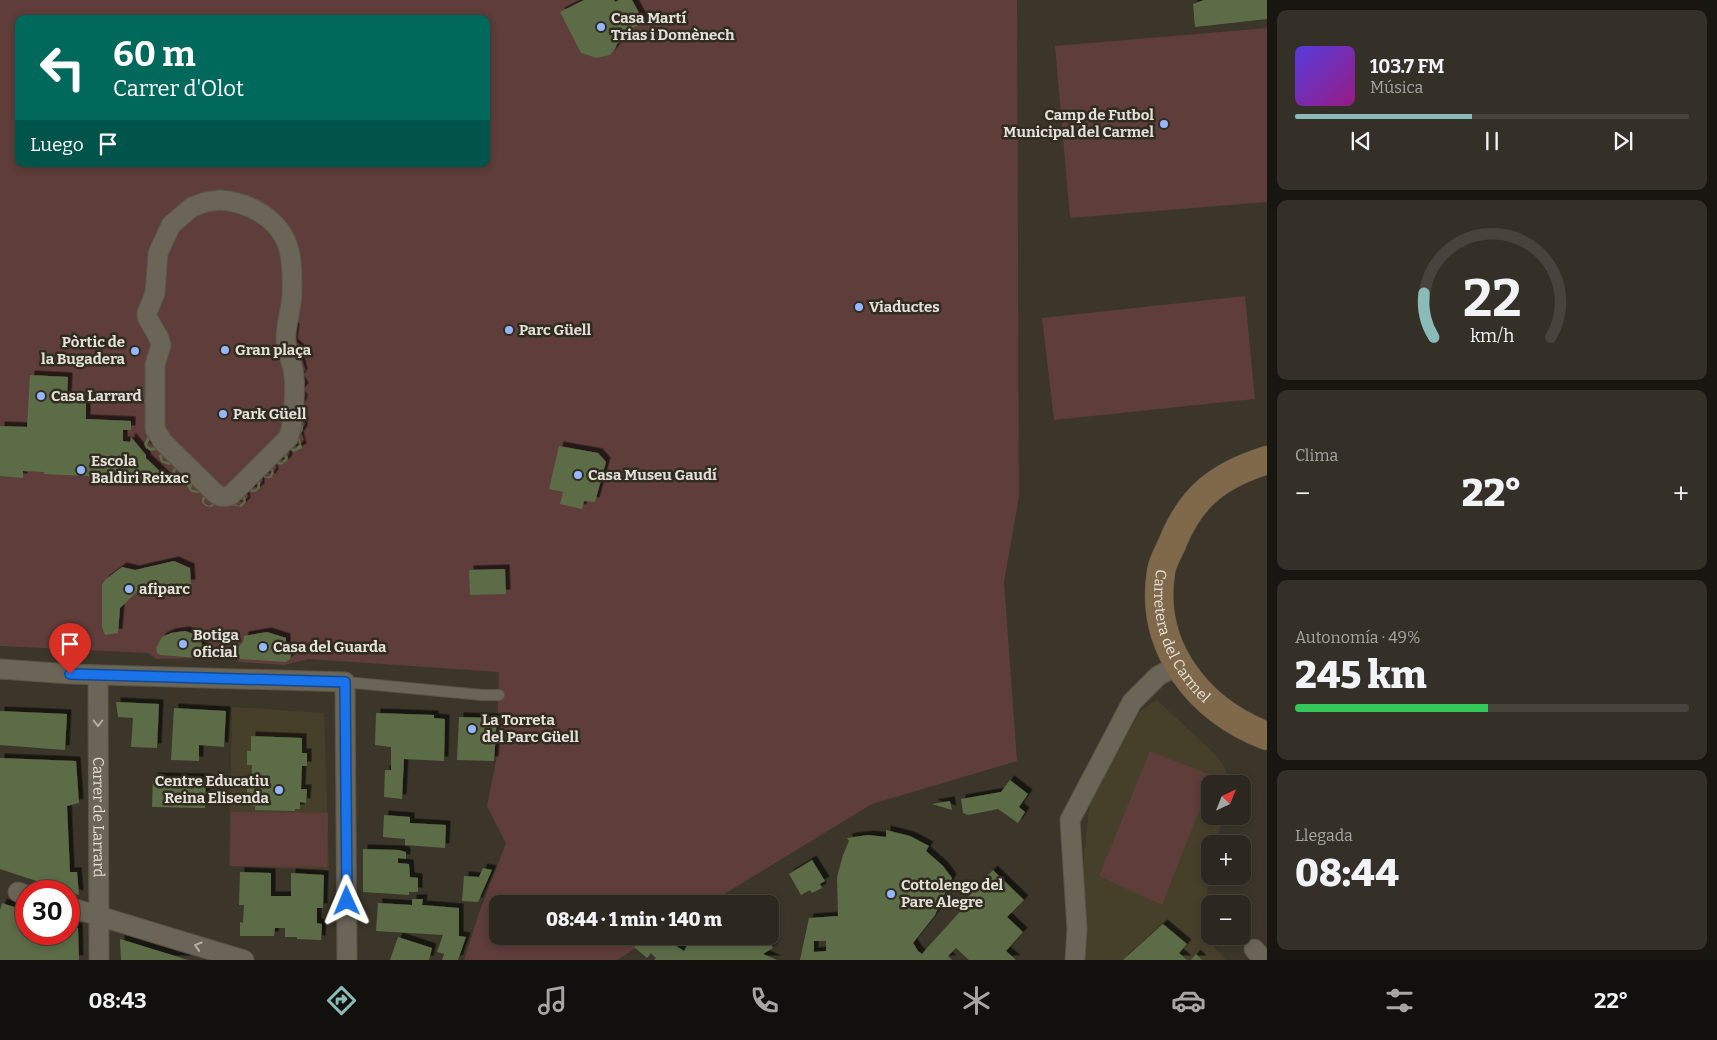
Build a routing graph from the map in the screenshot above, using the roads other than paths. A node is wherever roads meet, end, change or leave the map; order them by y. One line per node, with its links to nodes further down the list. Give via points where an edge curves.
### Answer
1 (155, 365): 1 (street, via 155,429 163,442 220,497 231,495 288,438 294,372 286,342 292,295 289,250 280,231 260,212 236,201 206,202 192,207 171,225 158,253 155,293 147,313 161,345)
2 (1267, 460): 3 (street, Carretera del Carmel, via 1250,465 1217,483 1202,495 1180,525 1161,570 1160,598 1165,632)
3 (1178, 665): 8 (street, Carretera del Carmel, via 1204,697 1227,716); 14 (street, via 1158,676 1132,702 1070,820 1077,929)
4 (0, 669): 5 (street)
5 (98, 675): 6 (street); 10 (street, Carrer de Larrard, one-way to 10)
6 (345, 682): 7 (lane); 13 (street)
7 (499, 695)
8 (1267, 736)
9 (80, 910): 10 (street)
10 (98, 916): 11 (street, Carrer de Larrard); 12 (street, one-way to 10)
11 (98, 960)
12 (244, 960)
13 (347, 960)
14 (1075, 960)

